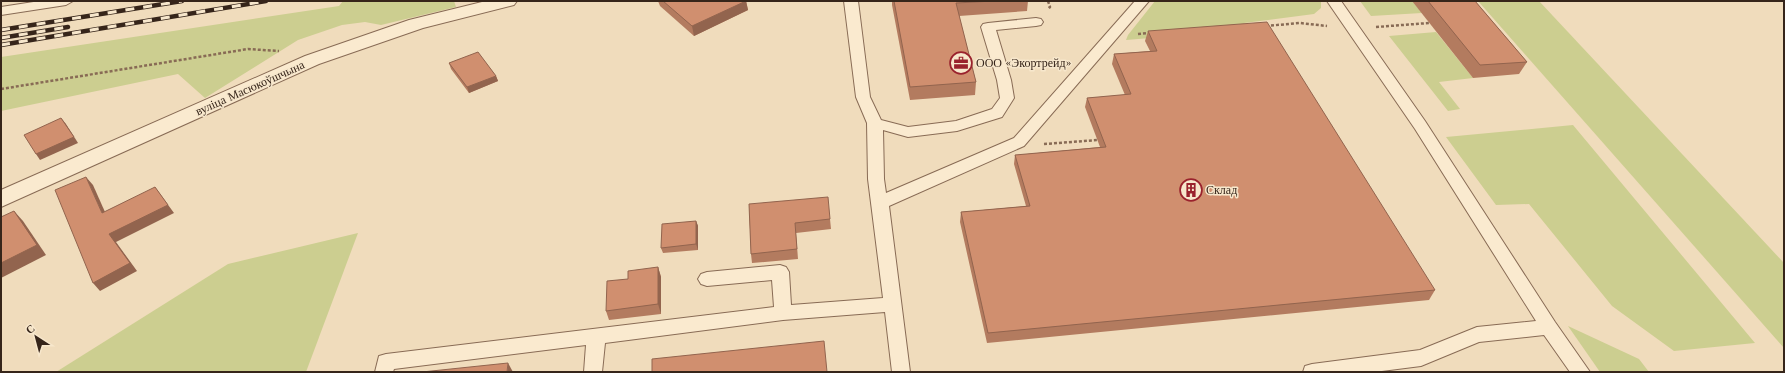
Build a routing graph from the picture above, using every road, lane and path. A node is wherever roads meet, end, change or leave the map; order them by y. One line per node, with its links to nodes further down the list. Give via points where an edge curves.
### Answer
1 (66, 1): 6 (lane)
2 (508, 1): 13 (street, вуліца Масюкоўшчына, via 416,24)
3 (851, 1): 15 (lane, via 863,97)
4 (1142, 1): 17 (lane)
5 (1334, 1): 10 (lane)
6 (1, 11)
7 (1036, 22): 15 (lane, via 988,27 1007,98 997,113 957,126 908,132)
8 (1429, 23): 10 (path)
9 (1261, 26): 10 (path, via 1300,24)
10 (1352, 29): 23 (lane, via 1420,125)
11 (1151, 33): 12 (path)
12 (1136, 34)
13 (312, 60): 14 (path, via 286,52 248,49); 18 (street, вуліца Масюкоўшчына)
14 (1, 89)
15 (875, 123): 19 (lane, via 876,179)
16 (1098, 140): 17 (path, via 1031,145)
17 (1020, 142): 19 (lane)
18 (1, 199)
19 (880, 204): 21 (lane)
20 (707, 279): 22 (lane, via 780,272)
21 (892, 304): 22 (lane); 27 (lane)
22 (783, 314): 24 (lane)
23 (1549, 327): 28 (lane, via 1477,335 1421,358); 29 (lane)
24 (596, 337): 25 (lane, via 386,362); 26 (lane)
25 (384, 372)
26 (593, 372)
27 (901, 372)
28 (1312, 372)
29 (1581, 372)

